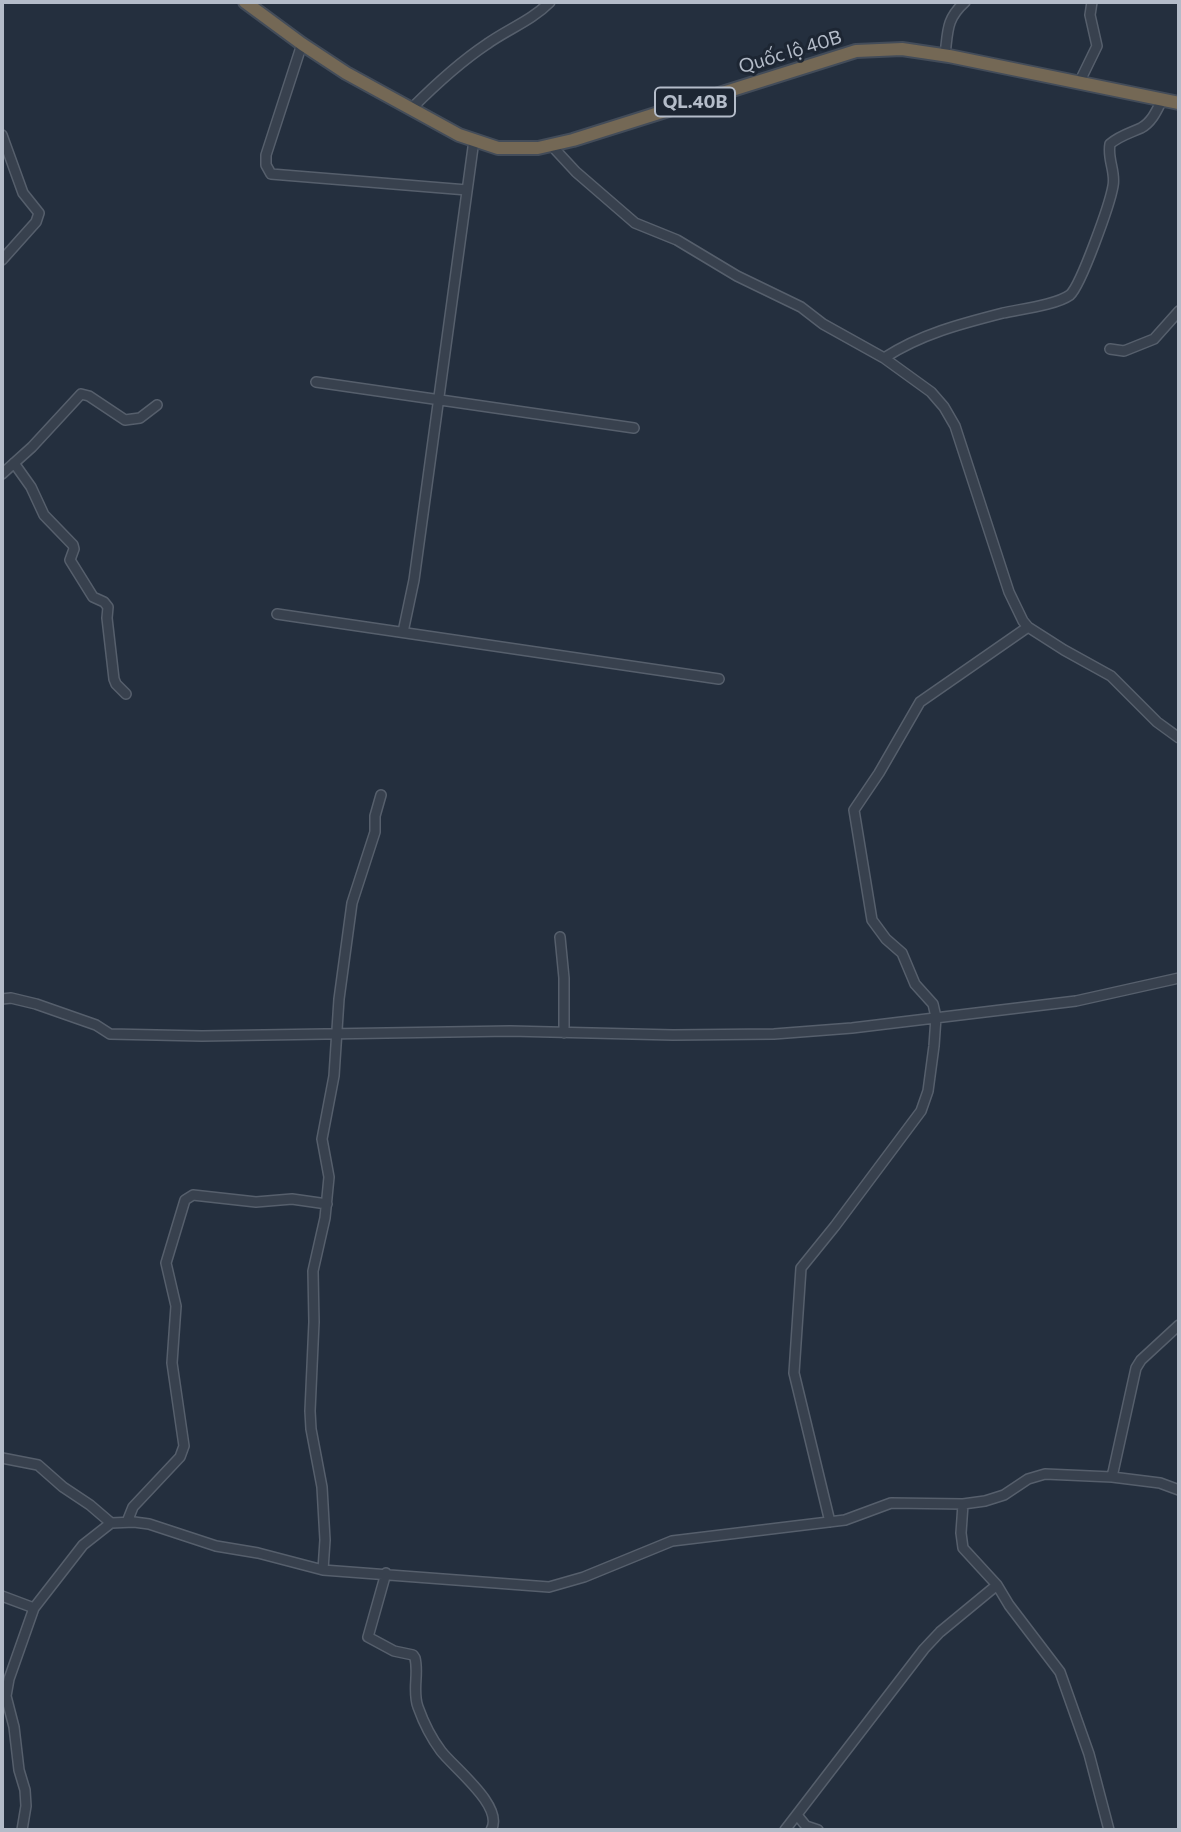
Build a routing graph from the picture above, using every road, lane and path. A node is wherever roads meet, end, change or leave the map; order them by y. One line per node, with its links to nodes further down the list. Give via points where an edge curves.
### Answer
1 (245, 2): 5 (highway, Quốc lộ 40B / QL.40B)
2 (550, 2): 10 (street, via 487,44)
3 (965, 2): 6 (street, via 949,21)
4 (1092, 2): 7 (street, via 1097,46)
5 (302, 44): 10 (highway, Quốc lộ 40B / QL.40B); 14 (street, via 267,155 265,165 271,174)
6 (945, 55): 7 (highway, Quốc lộ 40B / QL.40B); 13 (highway, Quốc lộ 40B / QL.40B, via 902,49 856,51)
7 (1079, 83): 8 (highway, Quốc lộ 40B / QL.40B)
8 (1162, 100): 9 (highway, Quốc lộ 40B / QL.40B); 18 (street, via 1143,127 1110,144 1113,188 1072,293 914,339)
9 (1179, 103)
10 (412, 108): 12 (highway, Quốc lộ 40B / QL.40B)
11 (2, 135): 15 (street, via 23,193 39,213)
12 (474, 140): 13 (highway, Quốc lộ 40B / QL.40B, via 498,148); 14 (street)
13 (551, 145): 18 (street, via 635,223 677,240 801,307)
14 (467, 190): 20 (street)
15 (2, 260)
16 (1179, 311): 17 (street, via 1154,340 1124,351)
17 (1110, 349)
18 (884, 358): 26 (street, via 930,392 950,415 1009,592)
19 (316, 382): 20 (street)
20 (438, 400): 22 (street); 27 (street)
21 (157, 405): 23 (street, via 140,418 125,420 81,394)
22 (634, 428)
23 (14, 464): 24 (street); 29 (street, via 44,515 73,545 70,560 90,593 108,607 114,679)
24 (2, 474)
25 (277, 614): 27 (street)
26 (1028, 627): 30 (street, via 1111,676); 35 (street, via 920,702 854,810 872,920 902,953 915,984 932,1000)
27 (404, 632): 28 (street)
28 (719, 679)
29 (126, 694)
30 (1179, 738)
31 (381, 795): 37 (street, via 375,832 352,903)
32 (560, 937): 36 (street)
33 (1179, 978): 35 (street, via 1076,1001)
34 (2, 999): 37 (street, via 36,1004 110,1034)
35 (936, 1017): 36 (street, via 774,1034); 45 (street, via 930,1081 921,1111 801,1268 793,1374)
36 (564, 1033): 37 (street)
37 (337, 1034): 38 (street, via 322,1139 329,1177)
38 (327, 1204): 44 (street, via 193,1195 185,1200 166,1263 176,1306 172,1363 184,1446 180,1457 133,1507); 47 (street, via 313,1271 310,1400 322,1487)
39 (1179, 1325): 41 (street, via 1136,1368)
40 (2, 1458): 46 (street, via 38,1465)
41 (1112, 1477): 42 (street); 43 (street, via 1045,1474 999,1497)
42 (1179, 1489)
43 (963, 1504): 45 (street, via 891,1503); 49 (street, via 963,1548)
44 (127, 1522): 46 (street); 47 (street)
45 (830, 1522): 48 (street, via 672,1541 549,1587)
46 (111, 1523): 51 (street, via 83,1545)
47 (323, 1570): 48 (street)
48 (386, 1573): 54 (street, via 368,1637 415,1658 418,1709 438,1747 484,1796)
49 (997, 1585): 52 (street, via 924,1649); 57 (street, via 1060,1672)
50 (2, 1597): 51 (street)
51 (34, 1608): 53 (street, via 6,1696 25,1790)
52 (797, 1815): 55 (street); 56 (street, via 806,1826)
53 (22, 1830)
54 (491, 1830)
55 (785, 1830)
56 (818, 1830)
57 (1109, 1830)

